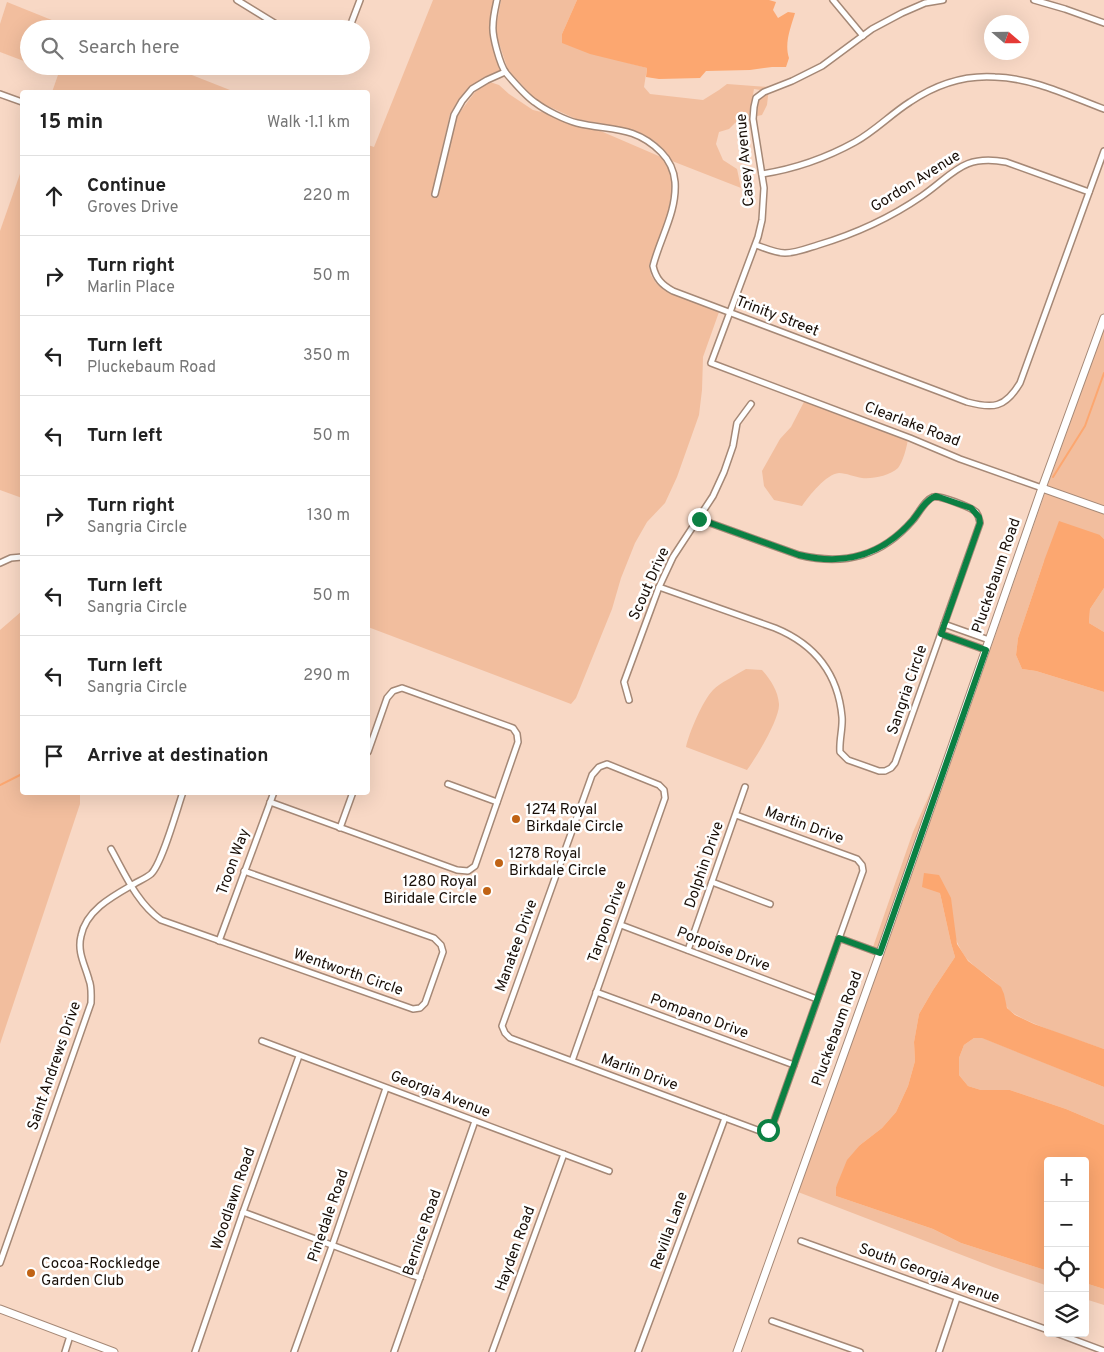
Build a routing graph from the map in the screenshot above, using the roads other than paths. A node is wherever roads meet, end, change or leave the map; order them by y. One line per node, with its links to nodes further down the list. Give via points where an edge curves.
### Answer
1 (237, 0): 8 (street)
2 (360, 0): 9 (street)
3 (497, 0): 12 (street, Trinity Street, via 492,27)
4 (834, 0): 11 (street)
5 (943, 0): 7 (street, Casey Avenue)
6 (1034, 0): 10 (street)
7 (924, 2): 11 (street, Casey Avenue)
8 (269, 20)
9 (352, 20)
10 (1104, 23)
11 (863, 36): 17 (street, Casey Avenue, via 822,66 756,98 753,119)
12 (505, 72): 19 (street, via 472,89 462,101 454,115); 21 (street, Trinity Street, via 535,103 576,122 640,136 664,155 672,167 675,196 653,266 655,275 659,282 673,291)
13 (0, 94): 14 (street)
14 (20, 101)
15 (1104, 109): 17 (street, via 1028,82 996,77 961,79 910,101 855,142 806,164)
16 (1104, 151): 18 (street, Trinity Street)
17 (762, 174): 20 (street, Casey Avenue, via 764,202)
18 (1089, 192): 20 (street, Gordon Avenue, via 1006,162 977,160 957,168 901,210 839,239 786,253); 21 (street, Trinity Street, via 1020,383 1014,394 995,406 967,402)
19 (435, 194)
20 (756, 245): 21 (street, Casey Avenue)
21 (730, 312): 23 (street, Casey Avenue)
22 (1104, 318): 25 (street, Pluckebaum Road)
23 (711, 363): 25 (street, Clearlake Road)
24 (751, 404): 27 (street, Scout Drive, via 738,423 724,472)
25 (1042, 488): 26 (street, Clearlake Road); 33 (street, Pluckebaum Road)
26 (1104, 510)
27 (699, 519): 30 (street, Scout Drive, via 673,557); 31 (street, Sangria Circle, via 799,555 830,560 846,559 888,544 936,496 971,508 980,523)
28 (20, 557): 29 (street)
29 (0, 562)
30 (659, 587): 32 (street, Sangria Circle, via 775,628 805,644 833,680 842,718 840,752 848,760 879,771 891,768 895,763); 35 (street, Scout Drive, via 624,682)
31 (944, 624): 32 (street, Sangria Circle); 33 (street)
32 (941, 634): 34 (street)
33 (990, 640): 34 (street, Pluckebaum Road)
34 (986, 650): 56 (street, Pluckebaum Road)
35 (629, 700)
36 (370, 746): 44 (street, via 387,698 402,688 513,728 518,734 518,742)
37 (448, 784): 44 (street)
38 (746, 788): 45 (street, Dolphin Drive)
39 (664, 790): 52 (street, Tarpon Drive, via 665,798); 59 (street, Manatee Drive, via 659,784 607,764 592,775 502,1026)
40 (182, 795): 50 (street, Saint Andrews Drive, via 158,863 151,874)
41 (273, 795): 43 (street, Troon Way)
42 (352, 795): 46 (street)
43 (270, 802): 46 (street); 48 (street, Troon Way)
44 (497, 802): 46 (street, via 475,866 468,870 457,870)
45 (736, 815): 49 (street, Dolphin Drive); 53 (street, Martin Drive, via 857,859 863,871)
46 (340, 828)
47 (111, 849): 50 (street, Wentworth Circle)
48 (244, 871): 54 (street, Troon Way); 54 (street, Wentworth Circle, via 434,938 443,952 425,1003 412,1009)
49 (712, 882): 51 (street); 55 (street, Dolphin Drive)
50 (131, 886): 54 (street, Wentworth Circle, via 150,913 161,920); 72 (street, Saint Andrews Drive, via 96,909 81,934 79,949 90,982 91,1003)
51 (770, 904)
52 (621, 925): 55 (street, Porpoise Drive); 57 (street, Tarpon Drive)
53 (839, 938): 56 (street); 58 (street)
54 (219, 941)
55 (688, 950): 58 (street, Porpoise Drive)
56 (880, 953): 88 (street, Pluckebaum Road)
57 (596, 992): 62 (street, Tarpon Drive); 63 (street, Pompano Drive)
58 (817, 999): 63 (street)
59 (505, 1033): 62 (street, Marlin Drive, via 510,1038)
60 (262, 1041): 61 (street, Georgia Avenue)
61 (299, 1056): 64 (street, Georgia Avenue); 69 (street, Woodlawn Road)
62 (572, 1062): 65 (street, Marlin Drive)
63 (794, 1065): 65 (street, Marlin Drive, via 768,1130 760,1131)
64 (386, 1088): 66 (street, Georgia Avenue); 71 (street, Pinedale Road)
65 (725, 1118): 87 (street, Revilla Lane)
66 (475, 1121): 67 (street, Georgia Avenue); 73 (street, Bernice Road)
67 (564, 1154): 68 (street, Georgia Avenue); 86 (street, Hayden Road)
68 (610, 1171)
69 (243, 1212): 71 (street); 83 (street, Woodlawn Road)
70 (802, 1241): 74 (street, South Georgia Avenue)
71 (332, 1246): 73 (street); 84 (street, Pinedale Road)
72 (0, 1263)
73 (420, 1278): 85 (street, Bernice Road)
74 (957, 1298): 77 (street, South Georgia Avenue); 90 (street)
75 (0, 1310): 78 (street)
76 (772, 1321): 89 (street)
77 (1044, 1329)
78 (70, 1336): 81 (street); 82 (street)
79 (1067, 1337): 80 (street)
80 (1104, 1351)
81 (65, 1352)
82 (114, 1352)
83 (195, 1352)
84 (294, 1352)
85 (394, 1352)
86 (492, 1352)
87 (638, 1352)
88 (737, 1352)
89 (860, 1352)
90 (939, 1352)

